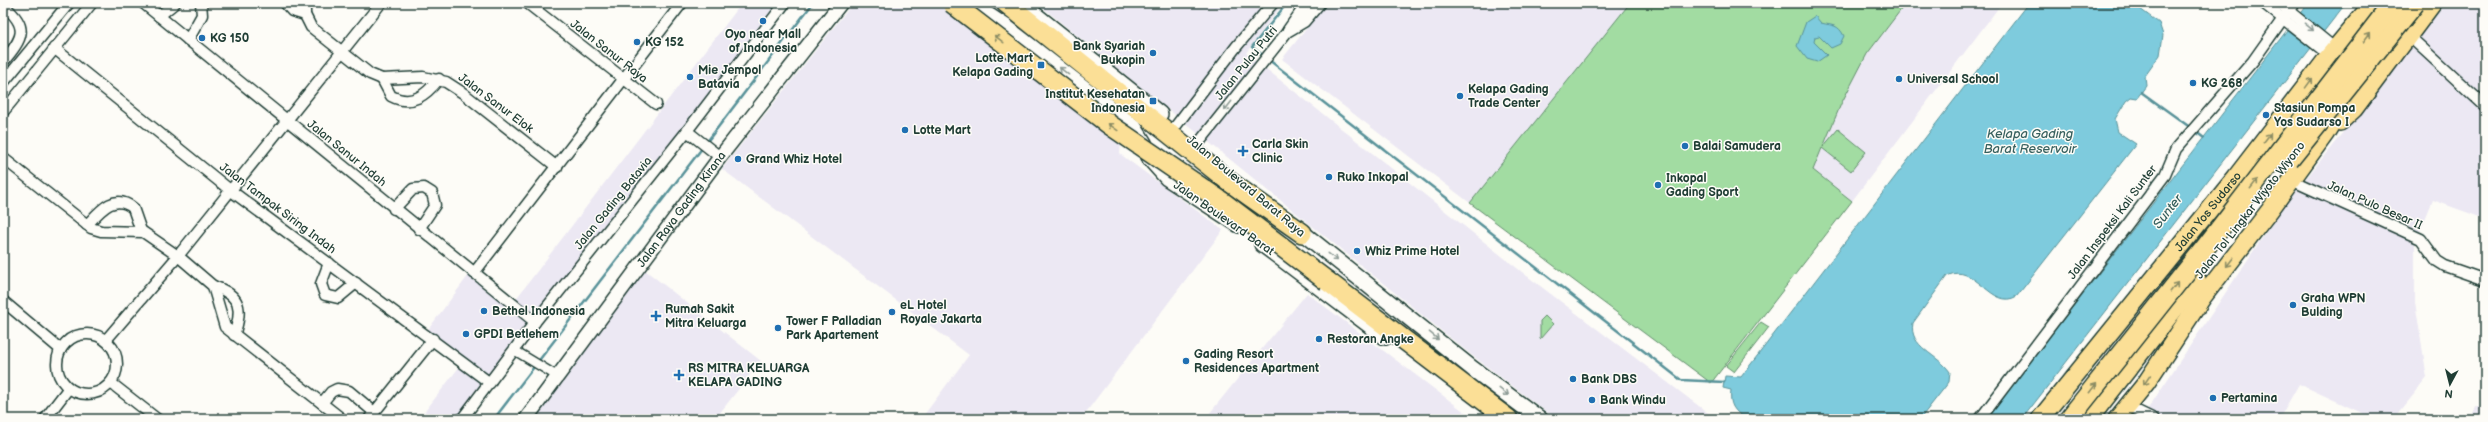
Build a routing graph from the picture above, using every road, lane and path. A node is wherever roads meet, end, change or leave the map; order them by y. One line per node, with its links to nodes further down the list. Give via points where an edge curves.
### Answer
1 (69, 3): 42 (street)
2 (92, 3): 34 (street)
3 (143, 3): 30 (street, Jalan Sanur Indah)
4 (175, 3): 30 (street)
5 (201, 3): 32 (street, via 202,15)
6 (285, 3): 29 (street, via 292,11)
7 (305, 3): 29 (street)
8 (381, 3): 36 (street)
9 (528, 3): 41 (street, Jalan Sanur Raya)
10 (682, 3): 41 (street)
11 (785, 3): 49 (street, Jalan Gading Batavia)
12 (841, 3): 52 (street, Jalan Raya Gading Kirana)
13 (952, 3): 91 (highway, one-way to 13, bridge, via 1224,203 1110,125)
14 (970, 3): 90 (main road, Jalan Boulevard Barat, one-way to 14, via 1236,223 1167,178 1150,159 1134,127 1006,27)
15 (1006, 3): 61 (highway, via 1231,182)
16 (1020, 3): 48 (main road, Jalan Boulevard Barat Raya)
17 (1273, 3): 48 (street, Jalan Pulau Putri)
18 (1307, 3): 31 (street)
19 (1320, 3): 31 (street, Jalan Pulau Putri, via 1304,22)
20 (2263, 3): 28 (street)
21 (2279, 3): 28 (street)
22 (2373, 3): 35 (highway, Jalan Yos Sudarso)
23 (2393, 3): 95 (highway, Jalan Tol Lingkar Wiyoto Wiyono, one-way to 23, bridge, via 2213,238)
24 (2415, 3): 69 (highway, Jalan Tol Lingkar Wiyoto Wiyono, bridge)
25 (2421, 3): 33 (highway)
26 (2433, 3): 33 (highway)
27 (3, 5): 37 (street, via 19,19 21,32 17,46)
28 (2289, 14): 35 (street); 92 (street, Jalan Inspeksi Kali Sunter, via 2223,98 2176,149 2165,175)
29 (305, 15): 36 (street, via 312,27)
30 (159, 16): 32 (street, Jalan Sanur Indah)
31 (1287, 32): 51 (street, Jalan Pulau Putri, one-way to 51)
32 (188, 40): 47 (street, Jalan Sanur Indah)
33 (2400, 41): 38 (highway); 44 (street); 50 (highway, via 2354,109)
34 (54, 48): 45 (street); 56 (street, Jalan Tampak Siring Indah)
35 (2327, 48): 38 (street); 46 (highway, Jalan Yos Sudarso, one-way to 35)
36 (343, 52): 39 (street, via 370,74); 47 (street)
37 (3, 62)
38 (2364, 77): 50 (highway, via 2336,114)
39 (382, 79): 40 (street, Jalan Sanur Elok); 40 (street, via 391,96 409,100 425,95)
40 (439, 79): 54 (street, Jalan Sanur Elok, via 463,93)
41 (624, 80): 43 (street, Jalan Sanur Raya); 54 (street)
42 (3, 83)
43 (656, 104)
44 (2485, 106)
45 (3, 112)
46 (2286, 114): 50 (highway, via 2298,114 2309,120); 70 (highway, Jalan Yos Sudarso, one-way to 46)
47 (286, 120): 56 (street); 57 (street, Jalan Sanur Indah)
48 (1175, 127): 51 (main road, Jalan Boulevard Barat Raya)
49 (690, 133): 52 (street); 71 (street, Jalan Gading Batavia)
50 (2323, 137): 55 (highway)
51 (1197, 145): 61 (main road, Jalan Boulevard Barat Raya)
52 (720, 157): 77 (street, Jalan Raya Gading Kirana)
53 (3, 158): 58 (street)
54 (557, 167): 64 (street)
55 (2291, 180): 65 (street, Jalan Pulo Besar II, via 2421,239 2437,261); 82 (highway, one-way to 82, via 2202,298)
56 (230, 190): 62 (street); 63 (street, Jalan Tampak Siring Indah)
57 (394, 209): 59 (street, Jalan Sanur Indah); 59 (street, via 410,190 424,188 432,193 435,205)
58 (87, 225): 60 (street, via 101,231); 60 (street, via 107,205 119,202 133,208)
59 (419, 229): 64 (street, Jalan Sanur Indah)
60 (141, 231): 62 (street)
61 (1302, 233): 84 (main road, Jalan Boulevard Barat Raya, one-way to 84)
62 (178, 256): 67 (street); 74 (street)
63 (329, 263): 66 (street, Jalan Tampak Siring Indah); 66 (street, via 321,284 325,296 338,298)
64 (474, 273): 71 (street, Jalan Sanur Indah)
65 (2485, 280)
66 (356, 283): 73 (street, Jalan Tampak Siring Indah)
67 (213, 286): 72 (street, via 221,319); 72 (street, via 227,290 235,298 239,319)
68 (3, 301): 75 (street)
69 (2177, 306): 96 (highway, Jalan Tol Lingkar Wiyoto Wiyono); 97 (highway, via 2164,334)
70 (2128, 311): 93 (highway, Jalan Yos Sudarso); 94 (highway, via 2115,338)
71 (535, 322): 76 (street, Jalan Gading Batavia)
72 (234, 335): 81 (street)
73 (433, 339): 78 (street, Jalan Tampak Siring Indah); 83 (street)
74 (106, 340): 75 (street, via 90,334 72,337); 79 (street, via 116,353 118,369)
75 (60, 349): 80 (street, via 56,360 57,370)
76 (518, 353): 77 (street); 78 (street, Jalan Gading Batavia)
77 (551, 374): 89 (street, Jalan Raya Gading Kirana)
78 (490, 383): 88 (street, Jalan Gading Batavia)
79 (111, 384): 80 (street, via 98,393 83,395); 86 (street)
80 (68, 389): 85 (street)
81 (322, 403): 83 (street, via 331,392 349,391); 87 (street)
82 (2123, 414): 98 (street)
83 (371, 416)
84 (1536, 417)
85 (45, 419)
86 (157, 419)
87 (342, 419)
88 (462, 419)
89 (526, 419)
90 (1495, 419)
91 (1508, 419)
92 (1980, 419)
93 (2040, 419)
94 (2054, 419)
95 (2069, 419)
96 (2088, 419)
97 (2104, 419)
98 (2154, 419)

